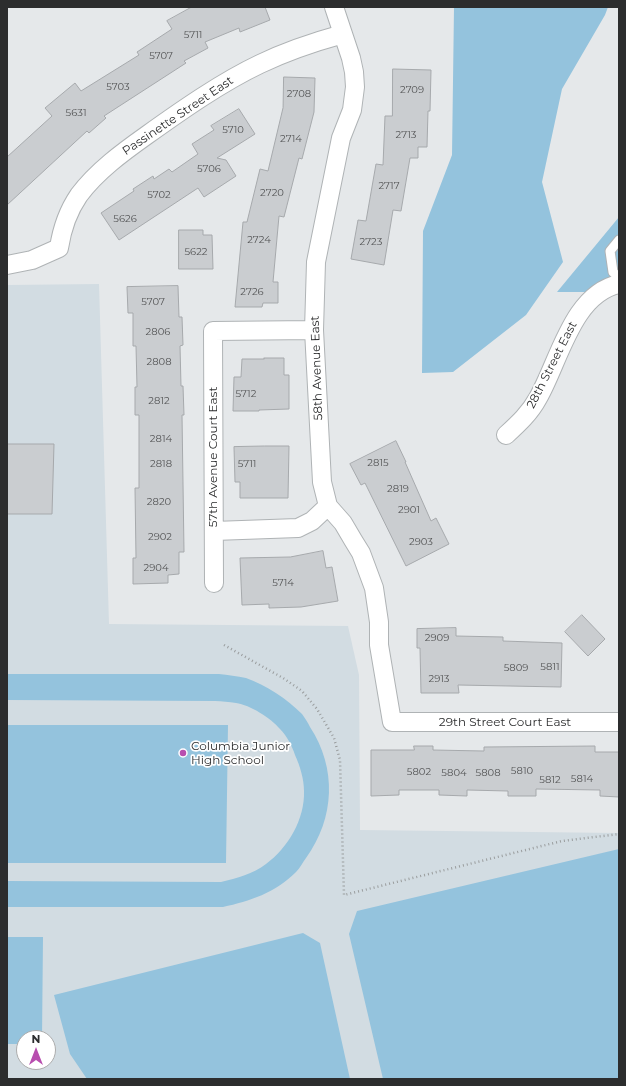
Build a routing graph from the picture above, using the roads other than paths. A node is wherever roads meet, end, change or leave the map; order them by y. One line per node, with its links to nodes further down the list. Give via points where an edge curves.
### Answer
1 (334, 7): 2 (street, 58th Avenue East)
2 (342, 34): 4 (street, Passinette Street East, via 302,46 236,76 135,143 99,173 81,193 67,216 59,248 32,260); 7 (street, 58th Avenue East, via 348,46 354,72 354,98 341,138 316,262)
3 (619, 240): 5 (lane, via 610,251 613,272)
4 (7, 265)
5 (619, 278)
6 (619, 284): 8 (street, 28th Street East, via 604,289 583,310 564,340 538,398 523,419)
7 (314, 330): 9 (street, 58th Avenue East, via 322,482); 10 (street, 57th Avenue Court East, via 213,331)
8 (506, 435)
9 (328, 506): 10 (street, via 312,521 298,528); 12 (street, 58th Avenue East, via 361,553 374,588 379,622 379,645)
10 (214, 530): 11 (street, 57th Avenue Court East)
11 (214, 583)
12 (392, 722): 13 (street, 29th Street Court East)
13 (619, 722)

